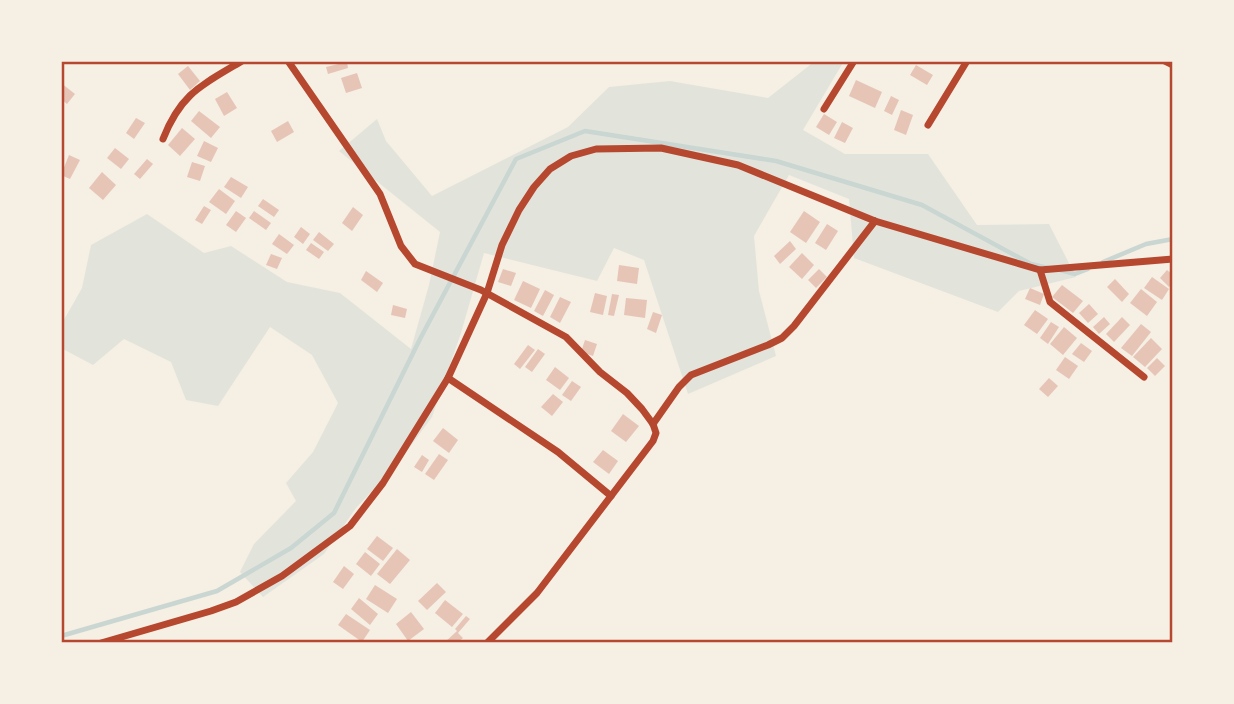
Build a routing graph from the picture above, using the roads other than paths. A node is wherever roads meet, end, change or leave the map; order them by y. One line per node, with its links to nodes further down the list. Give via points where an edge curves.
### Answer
1 (242, 61): 9 (street, via 197,88 172,116)
2 (288, 61): 13 (street, via 380,194 401,246 415,264)
3 (854, 61): 7 (street)
4 (967, 61): 8 (street)
5 (1165, 61): 6 (street)
6 (1173, 65)
7 (824, 109)
8 (928, 125)
9 (163, 139)
10 (875, 221): 12 (street); 13 (street, via 738,165 661,148 596,149 571,156 550,169 534,187 502,244); 16 (street, via 782,338 691,375)
11 (1173, 259): 12 (street)
12 (1041, 270): 14 (street, via 1050,302)
13 (484, 291): 15 (street); 16 (street, via 566,337 627,393)
14 (1144, 377)
15 (448, 378): 17 (street, via 558,452); 18 (street, via 383,482 341,534 236,602)
16 (653, 424): 17 (street, via 653,441)
17 (611, 496): 19 (street, via 537,593)
18 (101, 643)
19 (487, 643)

